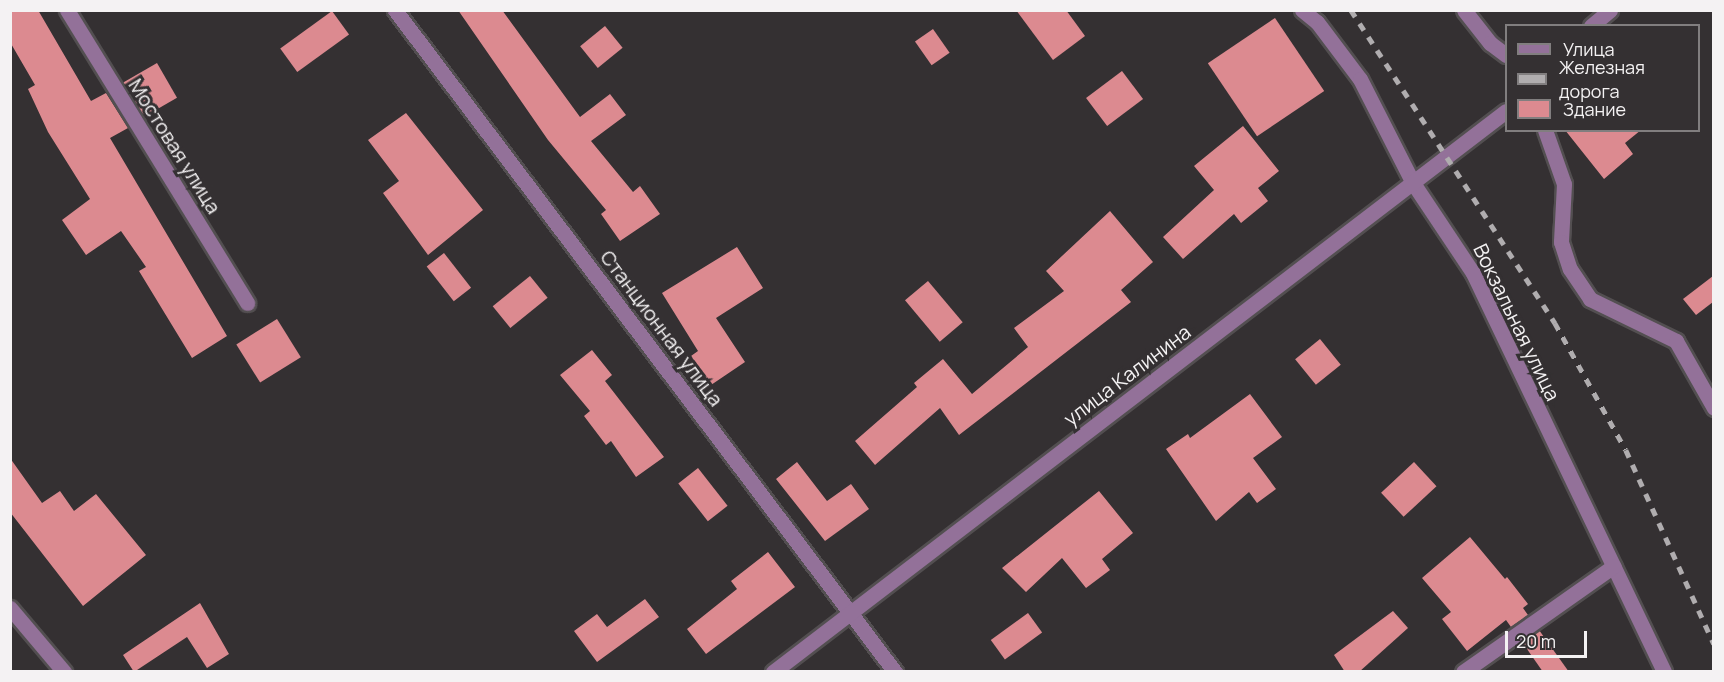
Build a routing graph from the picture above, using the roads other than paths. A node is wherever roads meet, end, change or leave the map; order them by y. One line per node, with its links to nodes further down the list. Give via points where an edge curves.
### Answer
1 (67, 10): 11 (street, Мостовая улица)
2 (395, 10): 15 (street, Станционная улица)
3 (1302, 10): 10 (street, Вокзальная улица, via 1317,22 1360,79)
4 (1464, 10): 7 (street, via 1490,44)
5 (1610, 10): 6 (street)
6 (1593, 24)
7 (1505, 55)
8 (1505, 112): 10 (street, улица Калинина)
9 (1546, 132): 12 (street, via 1564,184 1560,231 1570,269 1590,299 1676,341)
10 (1413, 183): 13 (street, Вокзальная улица, via 1473,273 1507,351); 15 (street, улица Калинина)
11 (247, 303)
12 (1713, 408)
13 (1614, 566): 19 (street); 20 (street, Вокзальная улица)
14 (10, 608): 16 (street)
15 (850, 613): 17 (street, улица Калинина); 18 (street, Станционная улица)
16 (64, 672)
17 (773, 672)
18 (895, 672)
19 (1463, 672)
20 (1664, 672)

